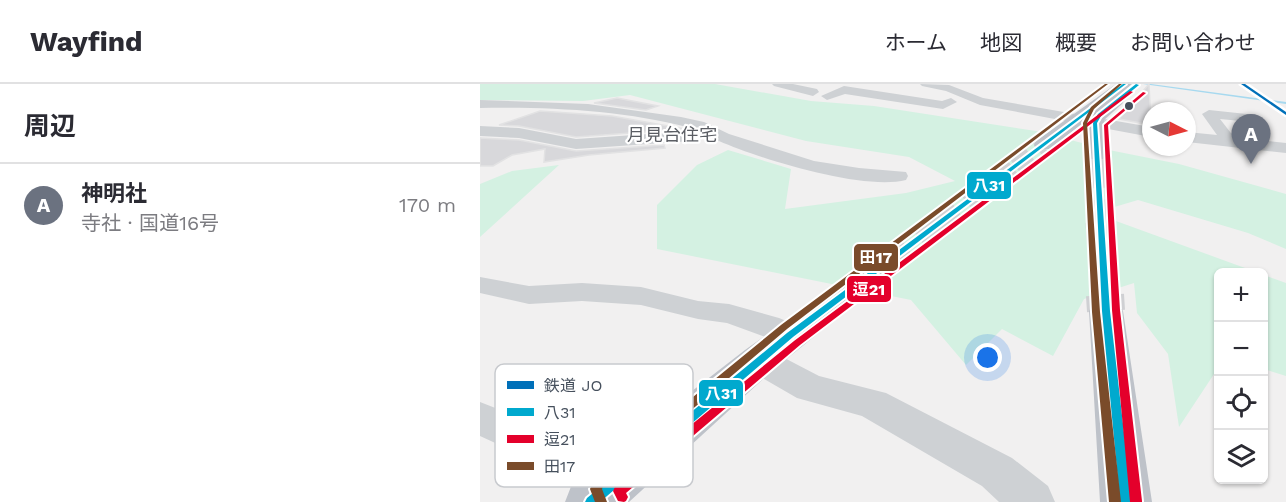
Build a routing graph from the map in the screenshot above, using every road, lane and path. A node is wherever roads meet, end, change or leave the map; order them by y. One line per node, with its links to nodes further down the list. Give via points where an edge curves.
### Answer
1 (778, 84): 5 (street)
2 (932, 84): 6 (street)
3 (1125, 84): 12 (highway)
4 (1139, 84): 13 (highway, via 1099,115)
5 (813, 92)
6 (968, 95): 7 (street, via 943,105 844,90); 12 (street)
7 (827, 96)
8 (480, 104): 18 (street, via 588,106 680,121 712,129)
9 (480, 116): 11 (street)
10 (1251, 118): 20 (street, via 1209,114)
11 (561, 120)
12 (1077, 120): 13 (street); 21 (highway)
13 (1095, 123): 16 (street); 23 (highway)
14 (605, 128): 17 (street)
15 (480, 131): 17 (street, via 519,133 576,144)
16 (1142, 131)
17 (659, 136): 18 (street)
18 (723, 137): 24 (street, via 810,166)
19 (1196, 138): 20 (street)
20 (1229, 142): 22 (street)
21 (1042, 145)
22 (1286, 148)
23 (1096, 155)
24 (899, 176)
25 (884, 265): 28 (highway)
26 (480, 285): 28 (street, via 525,294 641,296 729,314)
27 (1106, 311): 34 (highway)
28 (790, 335): 29 (highway)
29 (759, 360): 30 (highway); 33 (street, via 810,388 873,404 997,472)
30 (693, 415)
31 (480, 418): 32 (street)
32 (495, 424)
33 (1032, 502)
34 (1126, 502)

